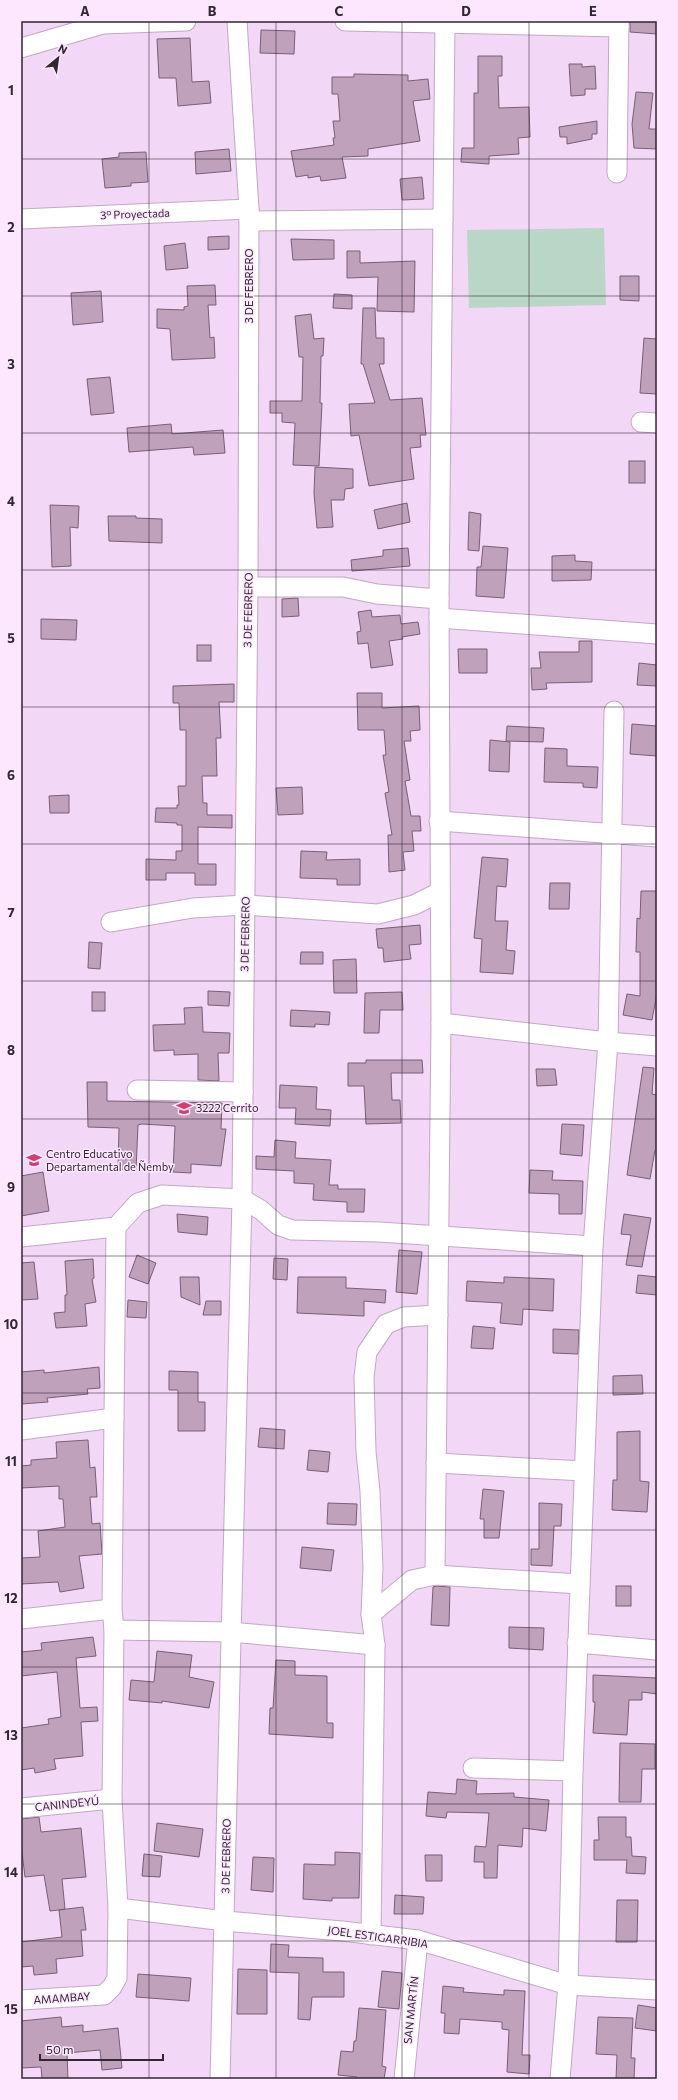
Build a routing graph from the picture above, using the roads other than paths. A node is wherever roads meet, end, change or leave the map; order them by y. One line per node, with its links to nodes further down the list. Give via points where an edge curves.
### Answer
1 (186, 21): 5 (street)
2 (237, 21): 10 (street, 3 DE FEBRERO)
3 (345, 21): 4 (street)
4 (445, 22): 6 (street); 12 (street)
5 (103, 23): 7 (street)
6 (619, 24): 9 (street)
7 (79, 26): 8 (street)
8 (21, 48)
9 (617, 173)
10 (249, 215): 11 (street, 3º Proyectada); 12 (street, 3º Proyectada); 13 (street, 3 DE FEBRERO)
11 (21, 219)
12 (443, 219): 14 (street)
13 (248, 587): 14 (street, via 343,588); 21 (street, 3 DE FEBRERO)
14 (439, 608): 15 (street); 17 (street)
15 (657, 634)
16 (614, 711): 18 (street)
17 (439, 820): 18 (street); 20 (street)
18 (612, 834): 19 (street); 24 (street)
19 (657, 837)
20 (440, 892): 21 (street, via 414,905 378,914); 23 (street)
21 (245, 905): 22 (street, via 193,908); 27 (street, 3 DE FEBRERO)
22 (111, 922)
23 (442, 1023): 24 (street); 30 (street)
24 (608, 1042): 25 (street); 32 (street)
25 (657, 1046)
26 (136, 1090): 27 (street)
27 (243, 1092): 28 (street, 3 DE FEBRERO)
28 (242, 1199): 29 (street, via 162,1196 138,1203); 30 (street, via 261,1210 278,1225 292,1230); 44 (street, 3 DE FEBRERO)
29 (116, 1227): 31 (street); 34 (street)
30 (439, 1236): 32 (street); 33 (street)
31 (21, 1237)
32 (594, 1246): 37 (street)
33 (438, 1315): 36 (street); 41 (street, via 404,1317 386,1324 367,1352 364,1377 373,1568)
34 (114, 1418): 35 (street); 40 (street)
35 (21, 1430)
36 (436, 1462): 37 (street); 38 (street)
37 (584, 1471): 39 (street)
38 (435, 1574): 39 (street); 41 (street, via 412,1580)
39 (580, 1584): 45 (street)
40 (112, 1609): 42 (street); 43 (street)
41 (371, 1614): 46 (street)
42 (21, 1619)
43 (114, 1630): 44 (street); 50 (street)
44 (230, 1632): 46 (street); 53 (street, 3 DE FEBRERO)
45 (577, 1643): 47 (street); 49 (street)
46 (375, 1645): 54 (street)
47 (657, 1650)
48 (473, 1768): 49 (street)
49 (573, 1771): 56 (street)
50 (112, 1799): 51 (street, CANINDEYÚ); 52 (street)
51 (21, 1808)
52 (118, 1908): 53 (street, JOEL ESTIGARRIBIA); 58 (street, AMAMBAY, via 117,1978 104,1995)
53 (224, 1922): 54 (street, JOEL ESTIGARRIBIA); 59 (street, 3 DE FEBRERO)
54 (372, 1935): 55 (street, JOEL ESTIGARRIBIA)
55 (418, 1940): 56 (street, JOEL ESTIGARRIBIA); 60 (street, SAN MARTÍN)
56 (568, 1985): 57 (street, JOEL ESTIGARRIBIA); 61 (street)
57 (657, 1990)
58 (21, 2000)
59 (220, 2079)
60 (404, 2079)
61 (560, 2079)

